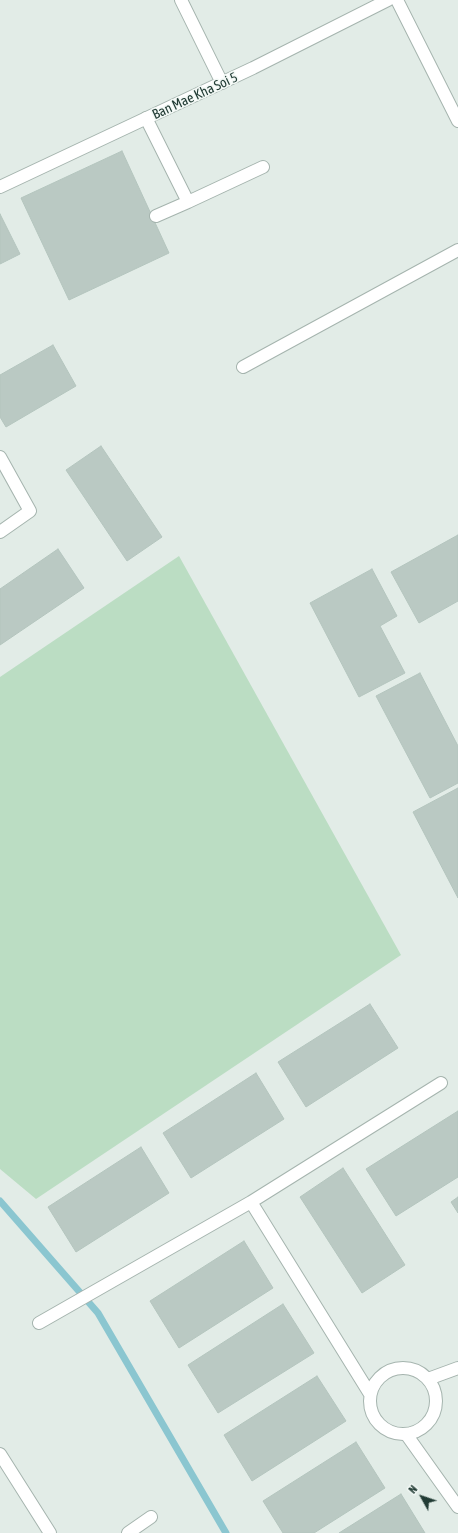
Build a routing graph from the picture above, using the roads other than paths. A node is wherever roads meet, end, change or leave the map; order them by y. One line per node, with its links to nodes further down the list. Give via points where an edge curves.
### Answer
1 (181, 0): 4 (street)
2 (388, 0): 4 (street, Ban Mae Kha Soi 5)
3 (397, 0): 6 (street)
4 (222, 83): 5 (street, Ban Mae Kha Soi 5)
5 (146, 118): 8 (street, Ban Mae Kha Soi 5); 9 (street)
6 (458, 121)
7 (263, 167): 9 (street)
8 (0, 187)
9 (188, 202): 10 (street)
10 (156, 216)
11 (458, 250): 12 (street)
12 (243, 367)
13 (0, 457): 14 (street, via 30,511)
14 (0, 532)
15 (441, 1083): 16 (street)
16 (251, 1202): 17 (street); 20 (street)
17 (39, 1323)
18 (458, 1368): 19 (street)
19 (428, 1378): 20 (street, via 410,1368 390,1370 374,1384); 21 (street, via 436,1397 435,1408 425,1425)
20 (370, 1394): 21 (street, via 372,1414 378,1423 396,1433)
21 (406, 1434): 23 (street)
22 (0, 1454): 25 (street)
23 (458, 1507)
24 (151, 1516): 26 (street)
25 (50, 1533)
26 (128, 1533)

